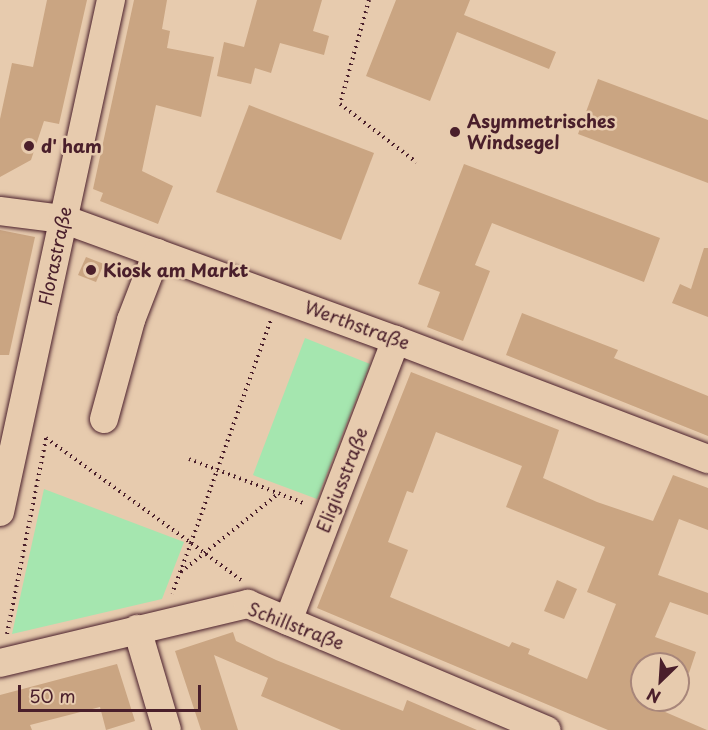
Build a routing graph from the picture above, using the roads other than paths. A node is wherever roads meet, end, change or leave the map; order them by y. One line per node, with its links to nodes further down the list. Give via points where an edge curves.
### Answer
1 (111, 0): 3 (street, Florastraße)
2 (0, 211): 3 (street, Werthstraße)
3 (63, 219): 4 (street, Werthstraße); 8 (street, Florastraße)
4 (157, 253): 5 (street, Werthstraße); 6 (street, via 131,320)
5 (396, 340): 7 (street, Werthstraße); 9 (street, Eligiusstraße)
6 (104, 419)
7 (708, 459)
8 (0, 512)
9 (288, 621): 10 (street, Schillstraße, via 248,604); 12 (street, Schillstraße)
10 (149, 626): 11 (street, Schillstraße); 13 (street)
11 (0, 663)
12 (488, 719): 14 (street, Schillstraße)
13 (167, 730)
14 (547, 730)

